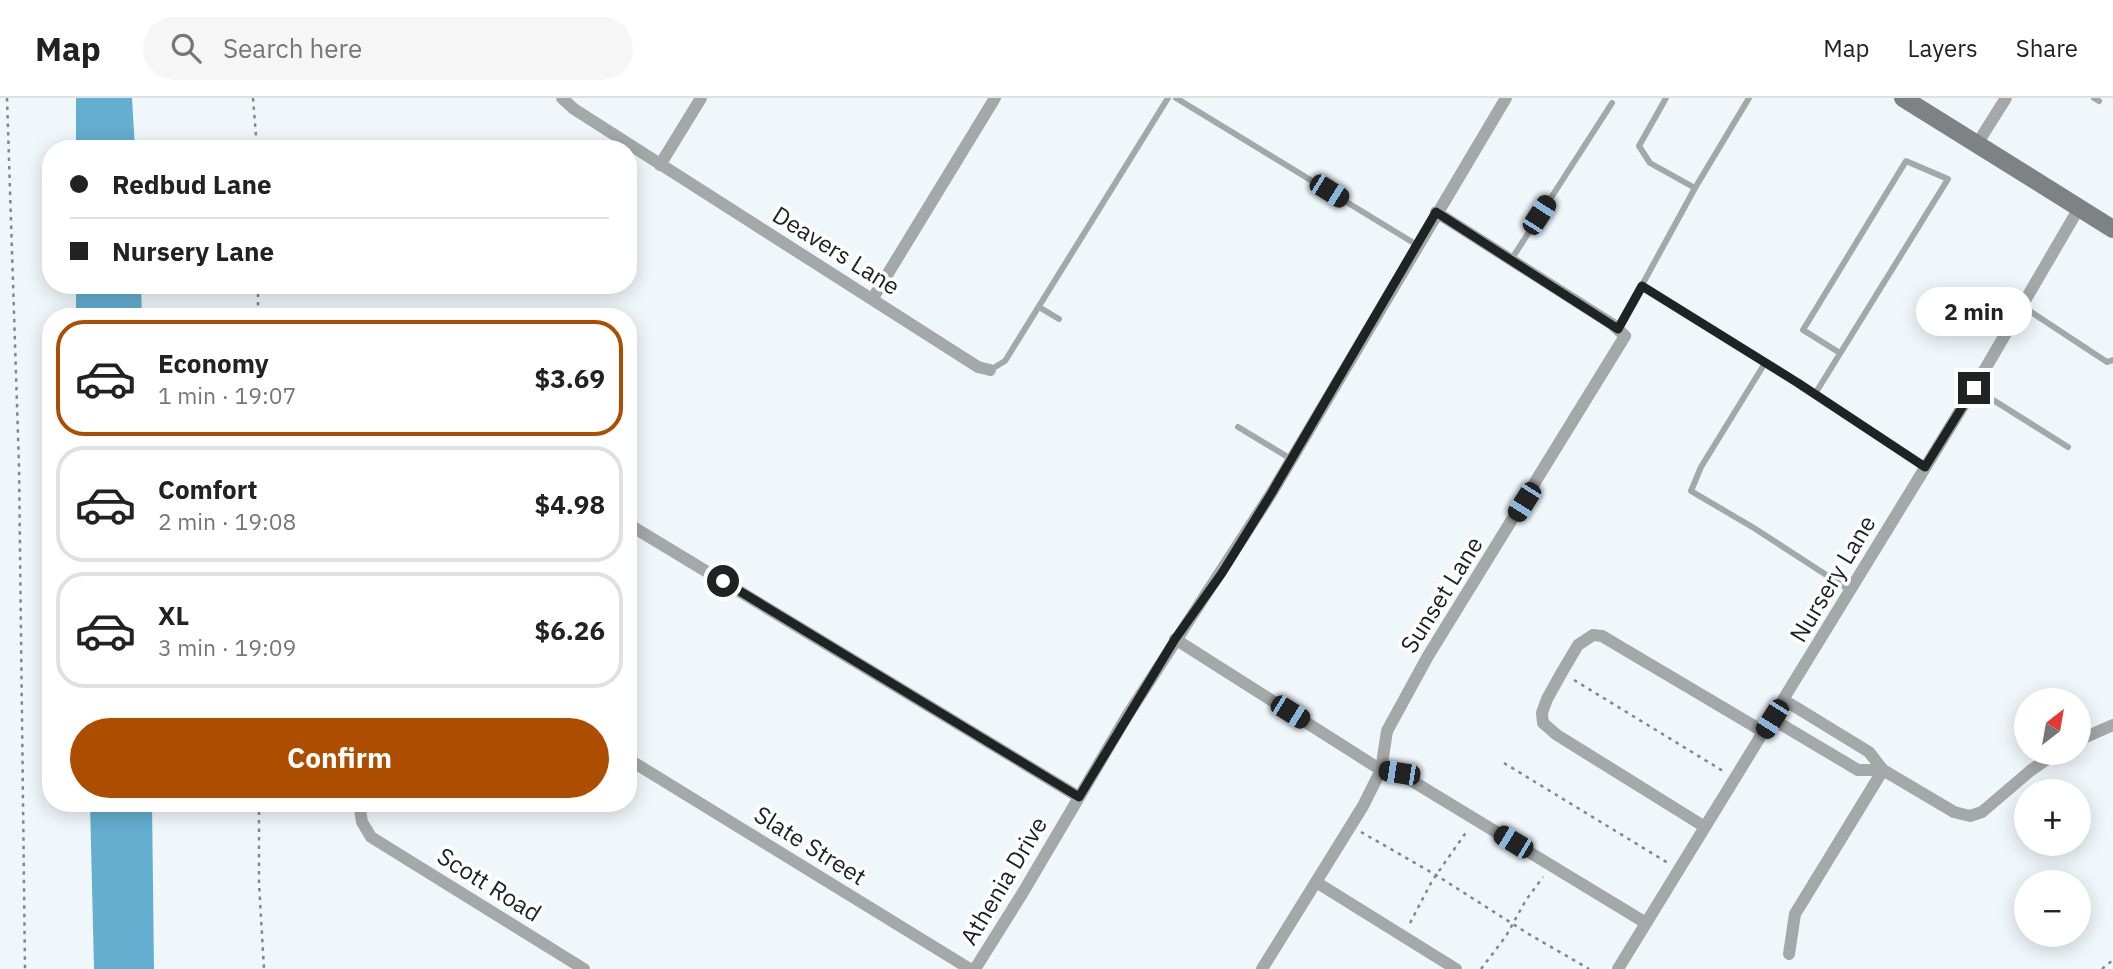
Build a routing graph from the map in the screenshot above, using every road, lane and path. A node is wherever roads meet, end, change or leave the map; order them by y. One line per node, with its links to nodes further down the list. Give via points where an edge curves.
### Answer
1 (7, 98): 72 (path, via 19,466)
2 (253, 98): 14 (path)
3 (562, 98): 15 (street, Deavers Lane)
4 (701, 98): 18 (street)
5 (995, 98): 26 (street)
6 (1168, 98): 28 (lane)
7 (1176, 98): 23 (lane)
8 (1506, 98): 21 (street, Athenia Drive)
9 (1666, 98): 19 (lane, via 1639,146 1650,163)
10 (1749, 98): 19 (lane)
11 (1903, 98): 16 (main road)
12 (2006, 98): 16 (street)
13 (1612, 103): 24 (lane)
14 (256, 140)
15 (622, 140)
16 (1977, 144): 20 (main road)
17 (637, 150): 18 (street, Deavers Lane)
18 (660, 165): 26 (street, Deavers Lane)
19 (1695, 188): 25 (lane)
20 (2079, 208): 22 (main road); 27 (street, Nursery Lane)
21 (1436, 212): 23 (street, Athenia Drive); 24 (street)
22 (2113, 229)
23 (1417, 245): 39 (street, Athenia Drive)
24 (1510, 260): 30 (street)
25 (1642, 286): 30 (lane); 33 (lane)
26 (873, 298): 34 (street, Deavers Lane, via 978,367)
27 (2022, 306): 32 (lane, via 2108,362); 35 (street, Nursery Lane)
28 (1039, 307): 29 (lane); 34 (lane, via 1005,361)
29 (1059, 319)
30 (1618, 329): 53 (street, Sunset Lane, via 1625,336 1398,709 1387,731)
31 (1840, 353): 31 (lane, via 1880,290 1948,179 1906,161 1802,330); 36 (lane)
32 (2113, 360)
33 (1765, 363): 36 (lane); 42 (lane, via 1691,491)
34 (990, 370)
35 (1974, 388): 38 (lane); 40 (street, Nursery Lane)
36 (1815, 394): 40 (lane)
37 (1238, 427): 39 (lane)
38 (2068, 447)
39 (1291, 459): 43 (street, Athenia Drive, via 1222,573)
40 (1925, 467): 42 (street, Nursery Lane)
41 (637, 529): 56 (street)
42 (1851, 591): 45 (street, Nursery Lane)
43 (1175, 639): 53 (street); 56 (street, Athenia Drive)
44 (1562, 673): 48 (street, via 1583,640 1602,636); 55 (path); 61 (street, via 1542,713 1549,730)
45 (1784, 699): 46 (street, Nursery Lane); 54 (street, via 1869,752)
46 (1772, 719): 48 (street, Nursery Lane); 54 (street, via 1858,770)
47 (2113, 724): 49 (street)
48 (1763, 732): 55 (street, Nursery Lane)
49 (2091, 734)
50 (1504, 763): 63 (path)
51 (637, 764): 75 (street, Slate Street)
52 (2039, 765): 54 (street, via 1982,812 1970,816 1954,812)
53 (1381, 770): 59 (street, via 1399,773); 60 (street, Sunset Lane)
54 (1883, 770): 69 (street, via 1795,914)
55 (1735, 778): 61 (street, Nursery Lane)
56 (1079, 797): 75 (street, Athenia Drive)
57 (259, 812): 73 (path)
58 (360, 812): 71 (street, Scott Road, via 371,838)
59 (1475, 820): 62 (street); 64 (path)
60 (1351, 826): 64 (path); 65 (street, Sunset Lane)
61 (1705, 827): 63 (street, Nursery Lane)
62 (1551, 865): 66 (street); 67 (path)
63 (1679, 870): 66 (street, Nursery Lane)
64 (1436, 875): 67 (path); 68 (path)
65 (1316, 882): 68 (street); 76 (street, Sunset Lane)
66 (1646, 923): 80 (street, Nursery Lane)
67 (1512, 925): 78 (path); 79 (path)
68 (1402, 936): 77 (street)
69 (1789, 954)
70 (2113, 960): 81 (path)
71 (570, 965): 74 (street, Scott Road)
72 (25, 969)
73 (264, 969)
74 (584, 969)
75 (973, 969)
76 (1262, 969)
77 (1456, 969)
78 (1481, 969)
79 (1589, 969)
80 (1618, 969)
81 (2102, 969)

